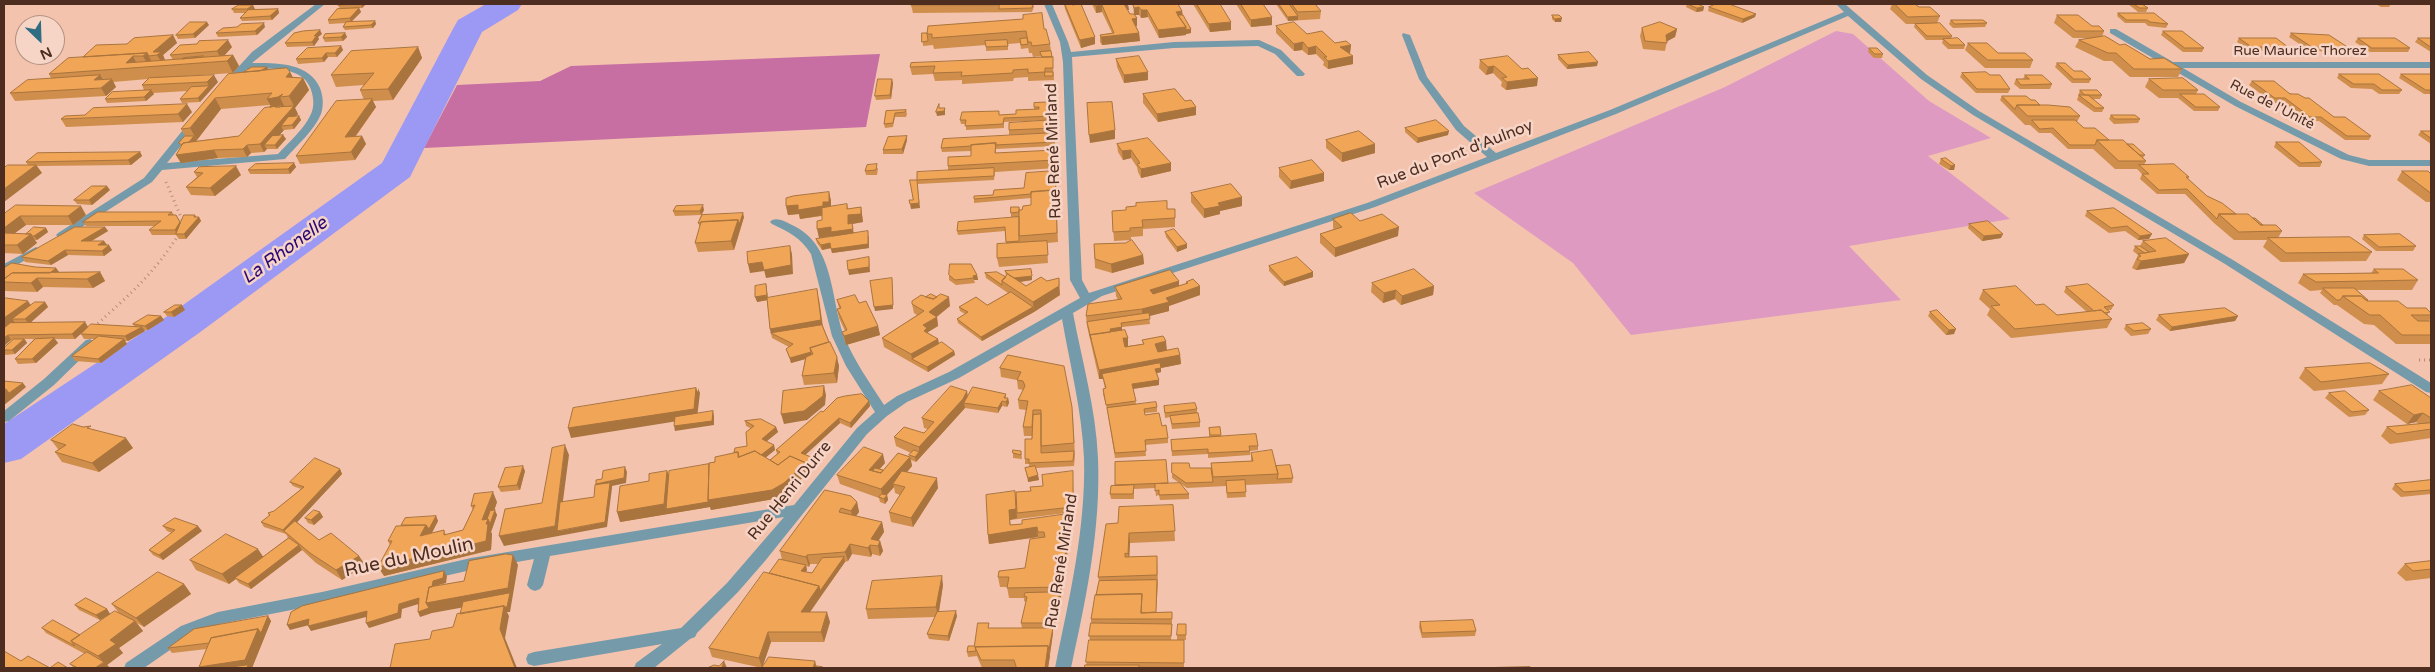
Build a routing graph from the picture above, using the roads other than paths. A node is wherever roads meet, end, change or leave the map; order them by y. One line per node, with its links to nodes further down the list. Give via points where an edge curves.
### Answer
1 (321, 4): 10 (street)
2 (1048, 4): 7 (street, Rue René Mirland)
3 (1840, 4): 4 (street)
4 (1850, 12): 14 (street, Rue du Pont d'Aulnoy, via 1683,84); 23 (street, via 1924,77 1976,113 2229,262)
5 (2112, 31): 8 (street, Rue de l'Unité)
6 (1406, 35): 14 (street, via 1422,76 1460,128)
7 (1067, 55): 11 (street, via 1174,45 1259,43 1278,52); 19 (street, Rue René Mirland, via 1076,280)
8 (2169, 65): 9 (street, Rue Maurice Thorez); 15 (street, Rue de l'Unité, via 2246,109 2345,157 2369,162)
9 (2431, 65)
10 (243, 66): 12 (street); 16 (street, via 282,67 304,72 316,84 319,102 315,117 282,157)
11 (1300, 74)
12 (219, 94)
13 (201, 115): 16 (street)
14 (1495, 158): 19 (street, Rue du Pont d'Aulnoy, via 1313,226)
15 (2431, 163)
16 (160, 167): 18 (street, via 135,191)
17 (776, 222): 24 (street, via 796,231 818,252 836,331)
18 (4, 269)
19 (1086, 298): 20 (street, Rue du Pont d'Aulnoy)
20 (1066, 310): 22 (street, Rue du Pont d'Aulnoy); 33 (street, Rue René Mirland, via 1088,426 1092,472 1086,540)
21 (90, 343): 25 (street)
22 (981, 359): 24 (street, Rue Henri Durre, via 907,396)
23 (2431, 389)
24 (882, 413): 26 (street, Rue Henri Durre, via 862,431)
25 (4, 418)
26 (796, 510): 27 (street, Rue du Moulin); 29 (street, Rue Henri Durre, via 723,600)
27 (544, 552): 28 (street); 31 (street, Rue du Moulin, via 450,568 207,621 187,630)
28 (535, 585)
29 (688, 632): 30 (street); 32 (street, Rue Henri Durre)
30 (534, 659)
31 (132, 668)
32 (642, 668)
33 (1063, 668)

